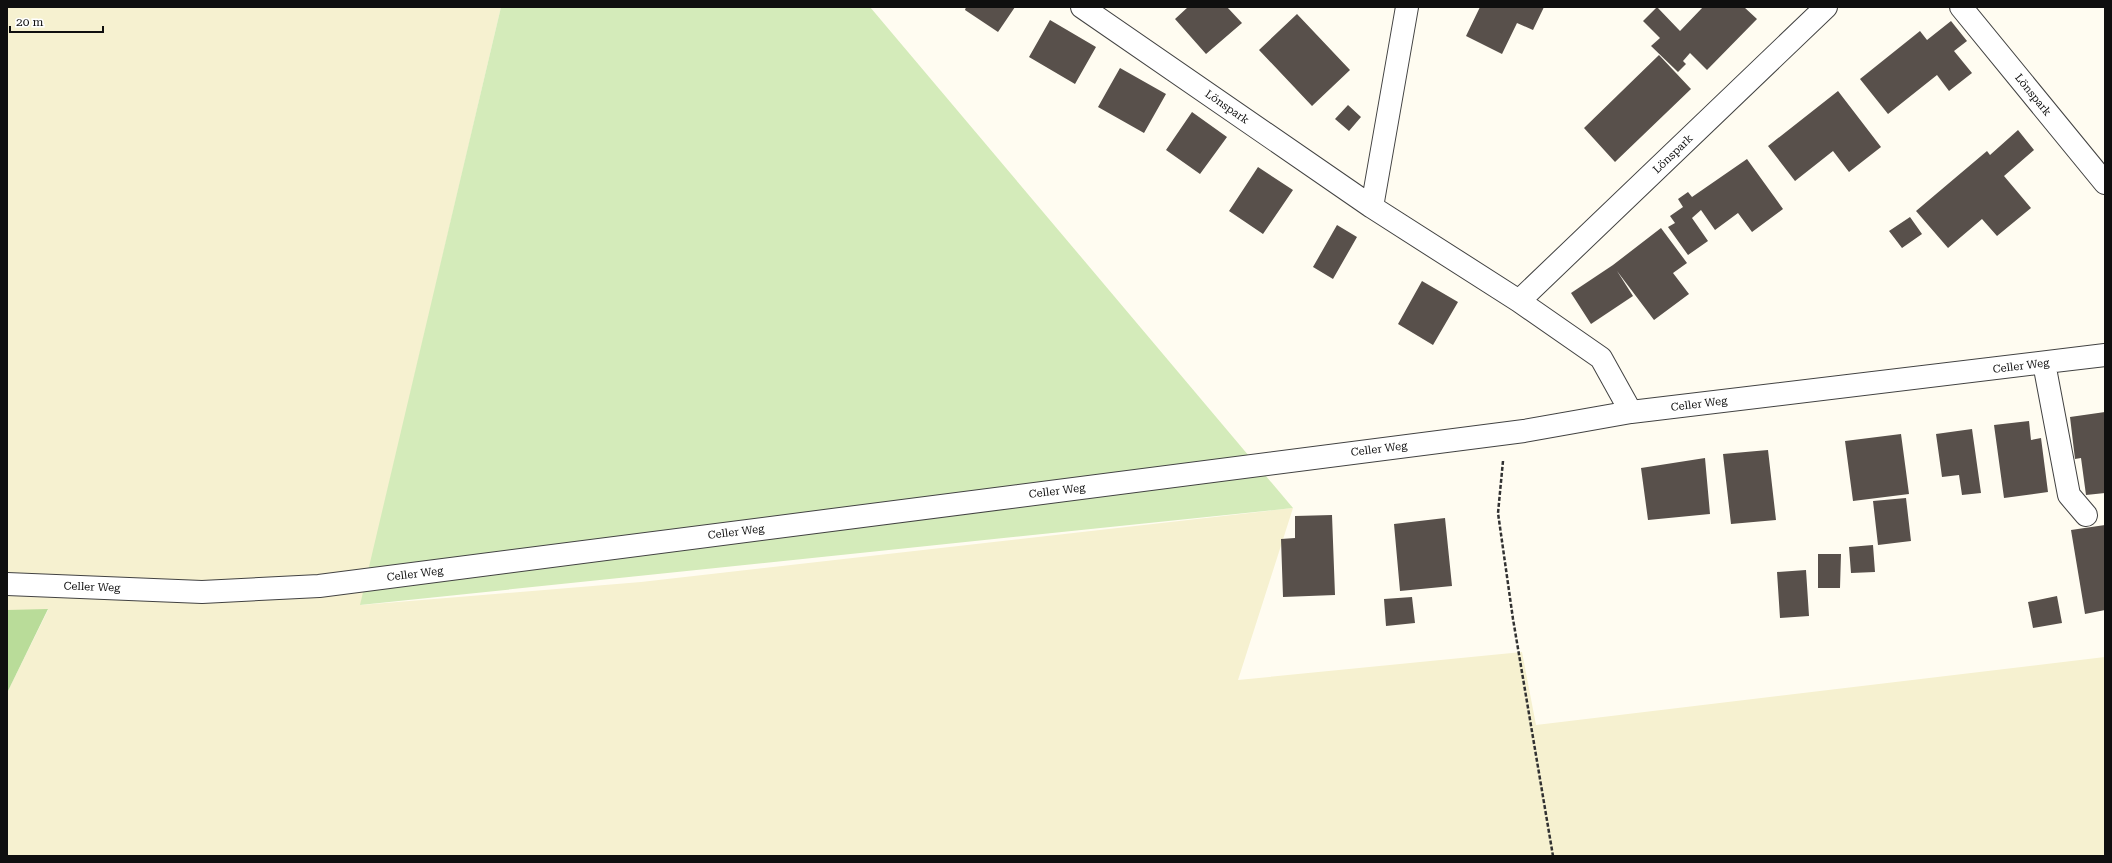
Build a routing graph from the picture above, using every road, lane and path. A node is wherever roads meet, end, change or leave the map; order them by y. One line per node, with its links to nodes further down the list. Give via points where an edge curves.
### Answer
1 (1082, 7): 6 (street, Lönspark)
2 (1407, 7): 6 (street)
3 (1826, 7): 7 (street, Lönspark)
4 (1961, 7): 5 (street, Lönspark)
5 (2105, 184)
6 (1372, 207): 7 (street, Lönspark)
7 (1519, 301): 10 (street, Lönspark, via 1601,358)
8 (2105, 355): 9 (street, Celler Weg)
9 (2044, 363): 10 (street, Celler Weg); 12 (street, via 2069,495)
10 (1631, 412): 11 (street, Celler Weg)
11 (1524, 430): 13 (street, Celler Weg, via 319,586 202,592); 14 (path, via 1503,455 1498,513 1514,626)
12 (2086, 515)
13 (7, 584)
14 (1553, 856)

